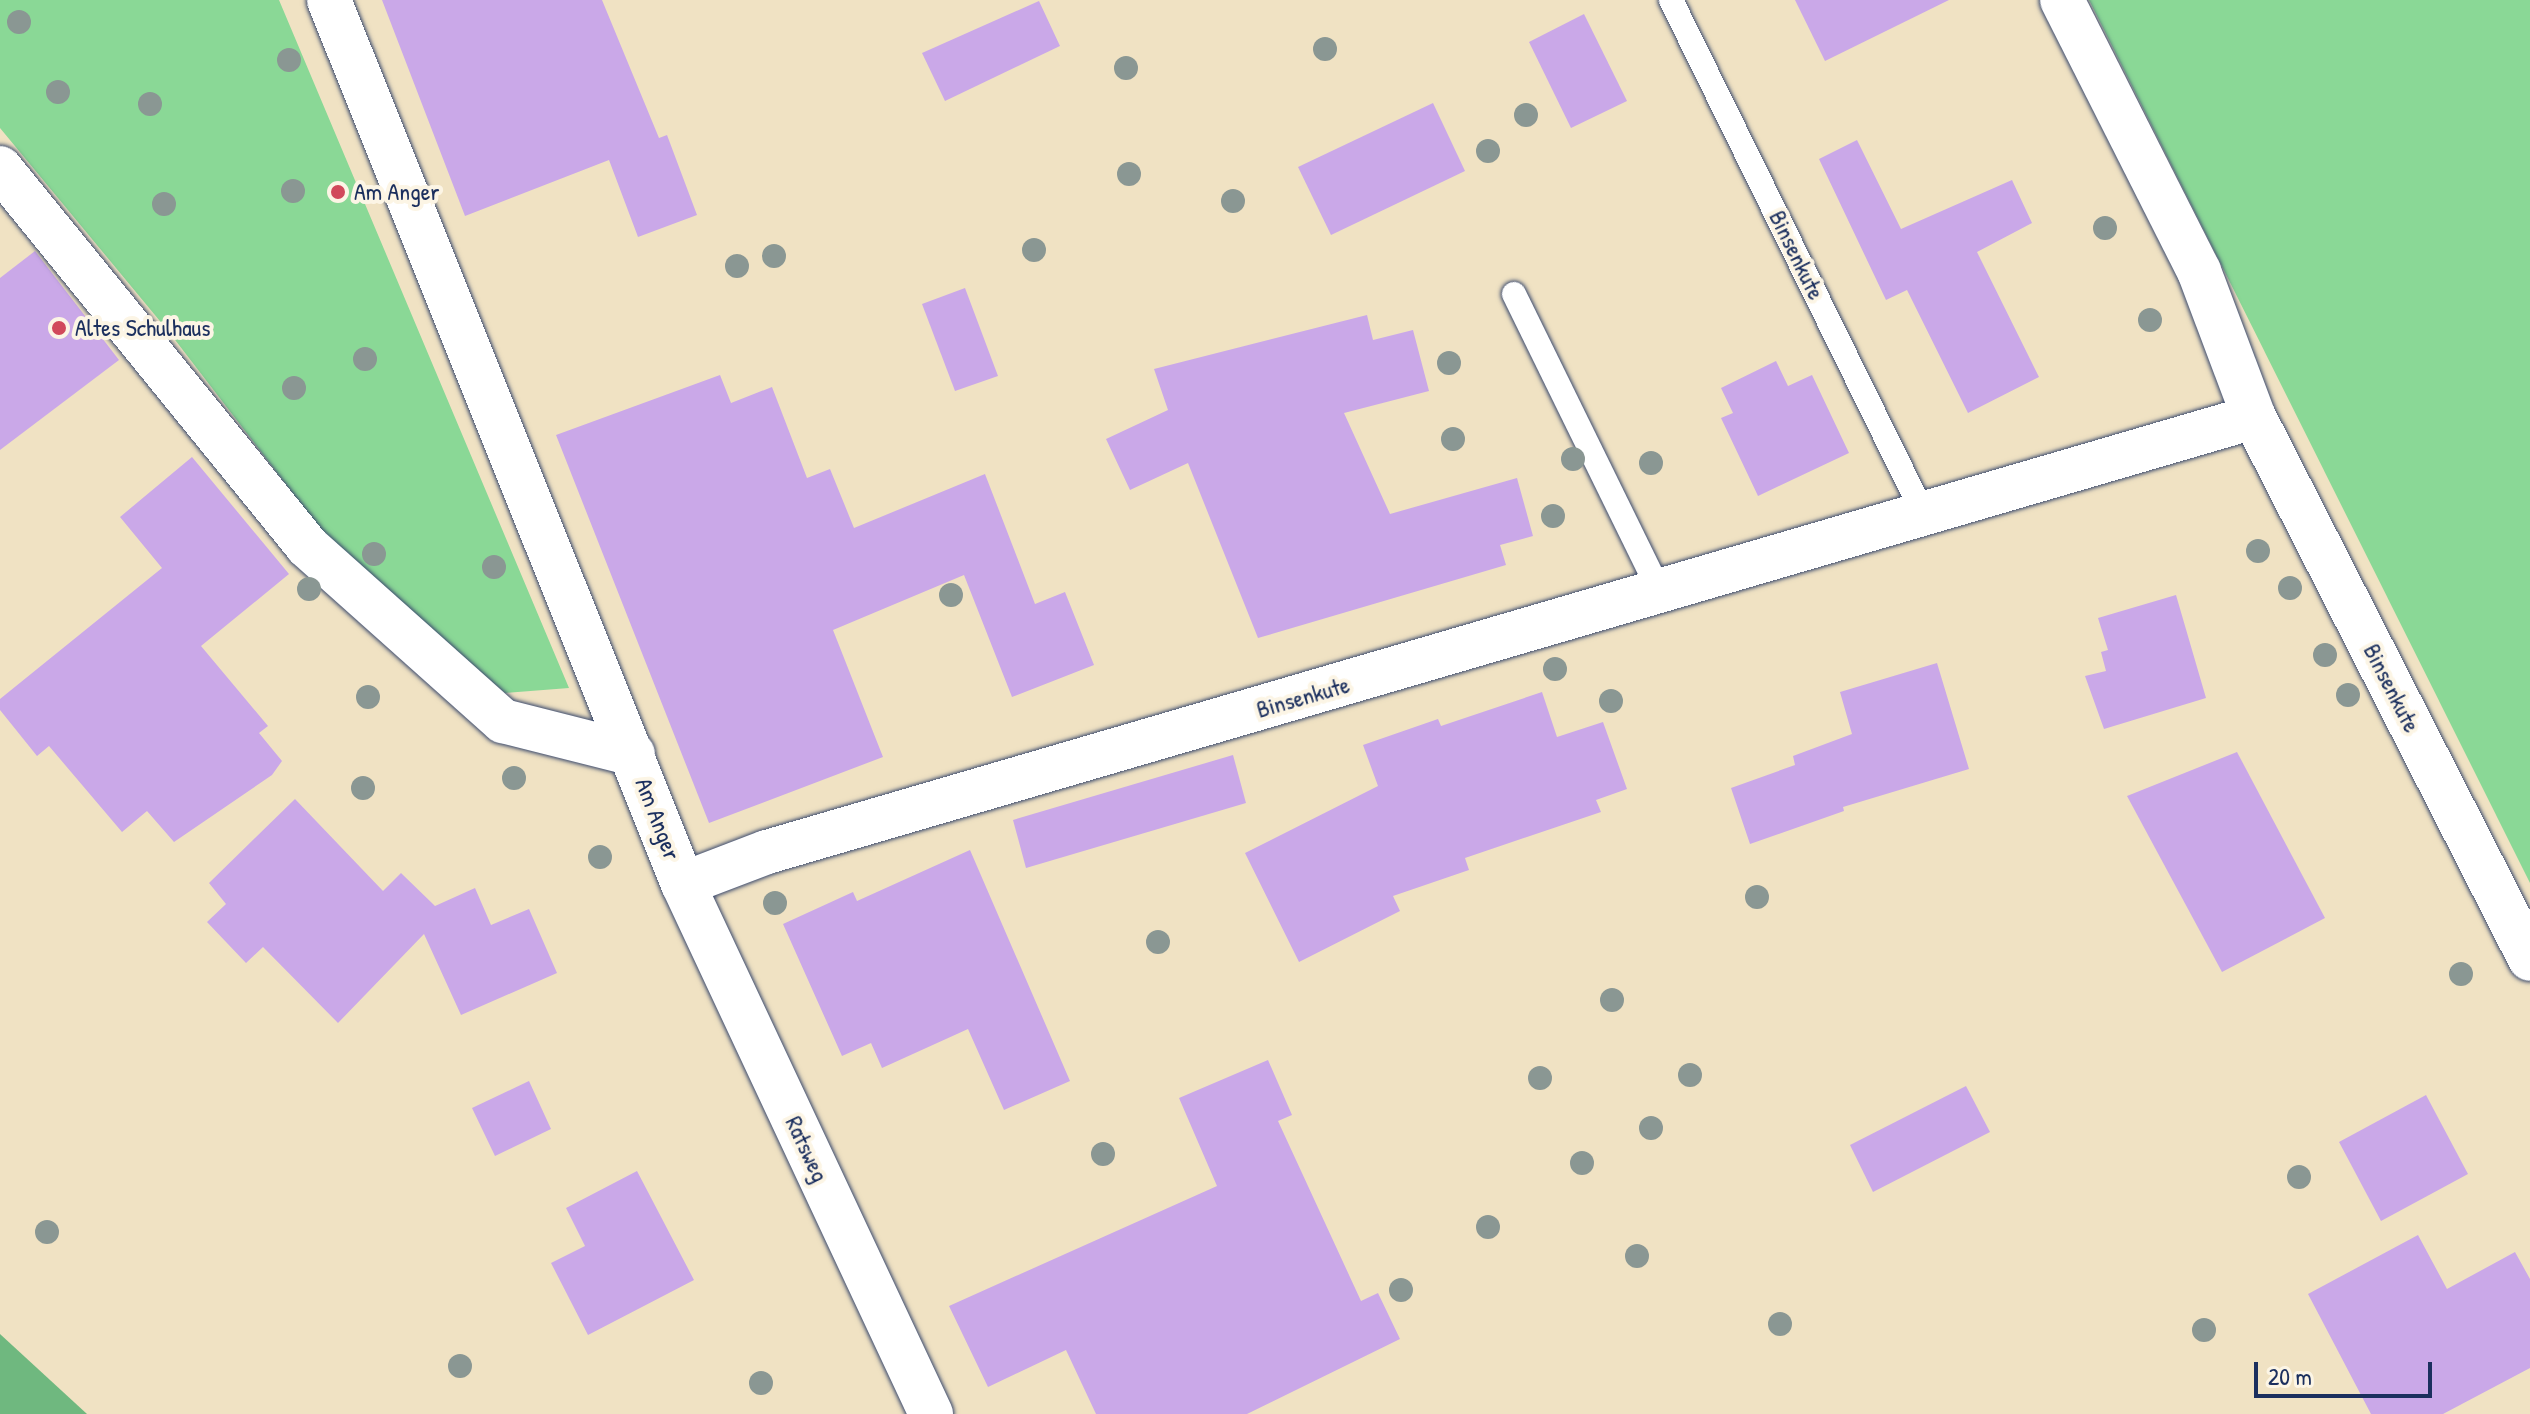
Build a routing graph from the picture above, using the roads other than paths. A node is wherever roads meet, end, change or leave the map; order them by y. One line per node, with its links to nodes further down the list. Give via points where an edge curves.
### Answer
1 (329, 0): 9 (street, Am Anger)
2 (1671, 0): 7 (lane, Binsenkute)
3 (2062, 0): 6 (street, Binsenkute, via 2199,271)
4 (0, 168): 9 (street, Am Anger, via 307,546 503,721)
5 (1514, 294): 8 (lane)
6 (2254, 417): 7 (street, Binsenkute); 11 (street, Binsenkute)
7 (1922, 511): 8 (street, Binsenkute)
8 (1661, 594): 10 (street, Binsenkute, via 767,852)
9 (633, 754): 10 (street, Am Anger)
10 (683, 884): 12 (street, Ratsweg)
11 (2530, 959)
12 (931, 1414)

